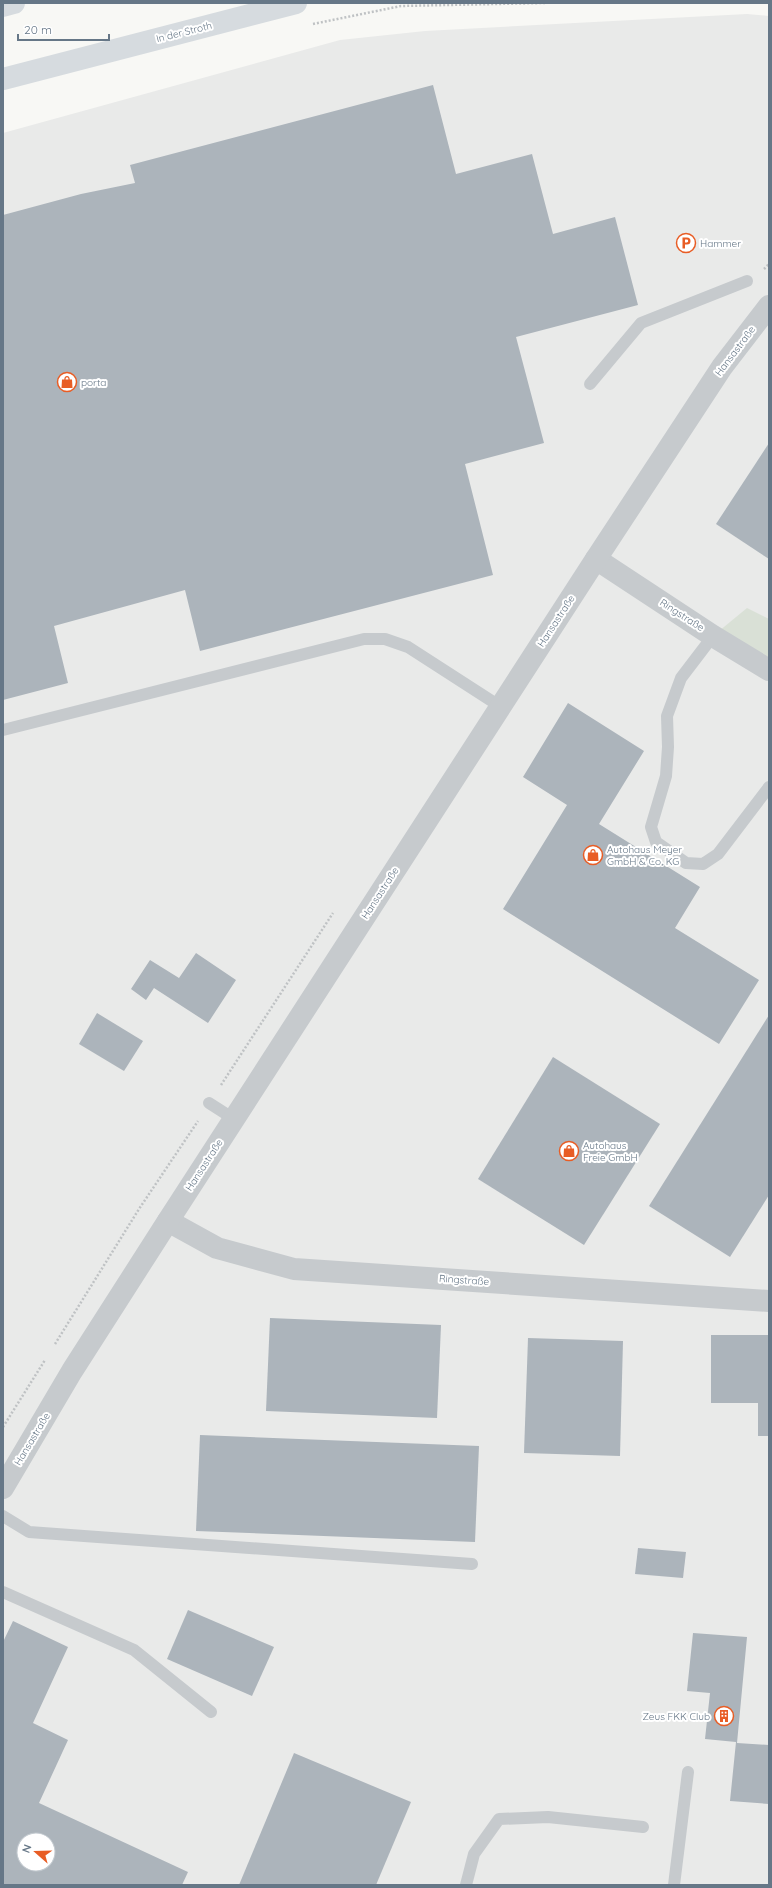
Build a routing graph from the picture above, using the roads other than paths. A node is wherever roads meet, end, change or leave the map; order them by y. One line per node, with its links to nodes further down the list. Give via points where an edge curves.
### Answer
1 (14, 3): 3 (main road)
2 (296, 3): 4 (main road, In der Stroth)
3 (3, 6)
4 (3, 78)
5 (747, 281): 7 (lane, via 641,323)
6 (769, 306): 8 (street, Hansastraße, via 722,367)
7 (590, 384)
8 (596, 559): 9 (street, Ringstraße); 11 (street, Hansastraße)
9 (713, 636): 10 (street, Ringstraße); 13 (lane, via 681,678 667,716 666,776 651,827 656,842 686,863 703,864 718,854)
10 (769, 670)
11 (501, 707): 12 (lane, via 408,647 385,639 364,639); 15 (street, Hansastraße)
12 (3, 730)
13 (769, 787)
14 (209, 1103): 15 (lane)
15 (234, 1119): 16 (street, Hansastraße)
16 (168, 1221): 17 (street, Ringstraße, via 217,1248 294,1269); 18 (street, Hansastraße, via 72,1371)
17 (769, 1301)
18 (3, 1488)
19 (3, 1516): 20 (lane, via 29,1532)
20 (472, 1564)
21 (3, 1592): 22 (lane, via 134,1650)
22 (211, 1712)
23 (688, 1772): 26 (lane)
24 (643, 1827): 25 (lane, via 548,1817 499,1819 474,1854)
25 (466, 1885)
26 (674, 1885)

